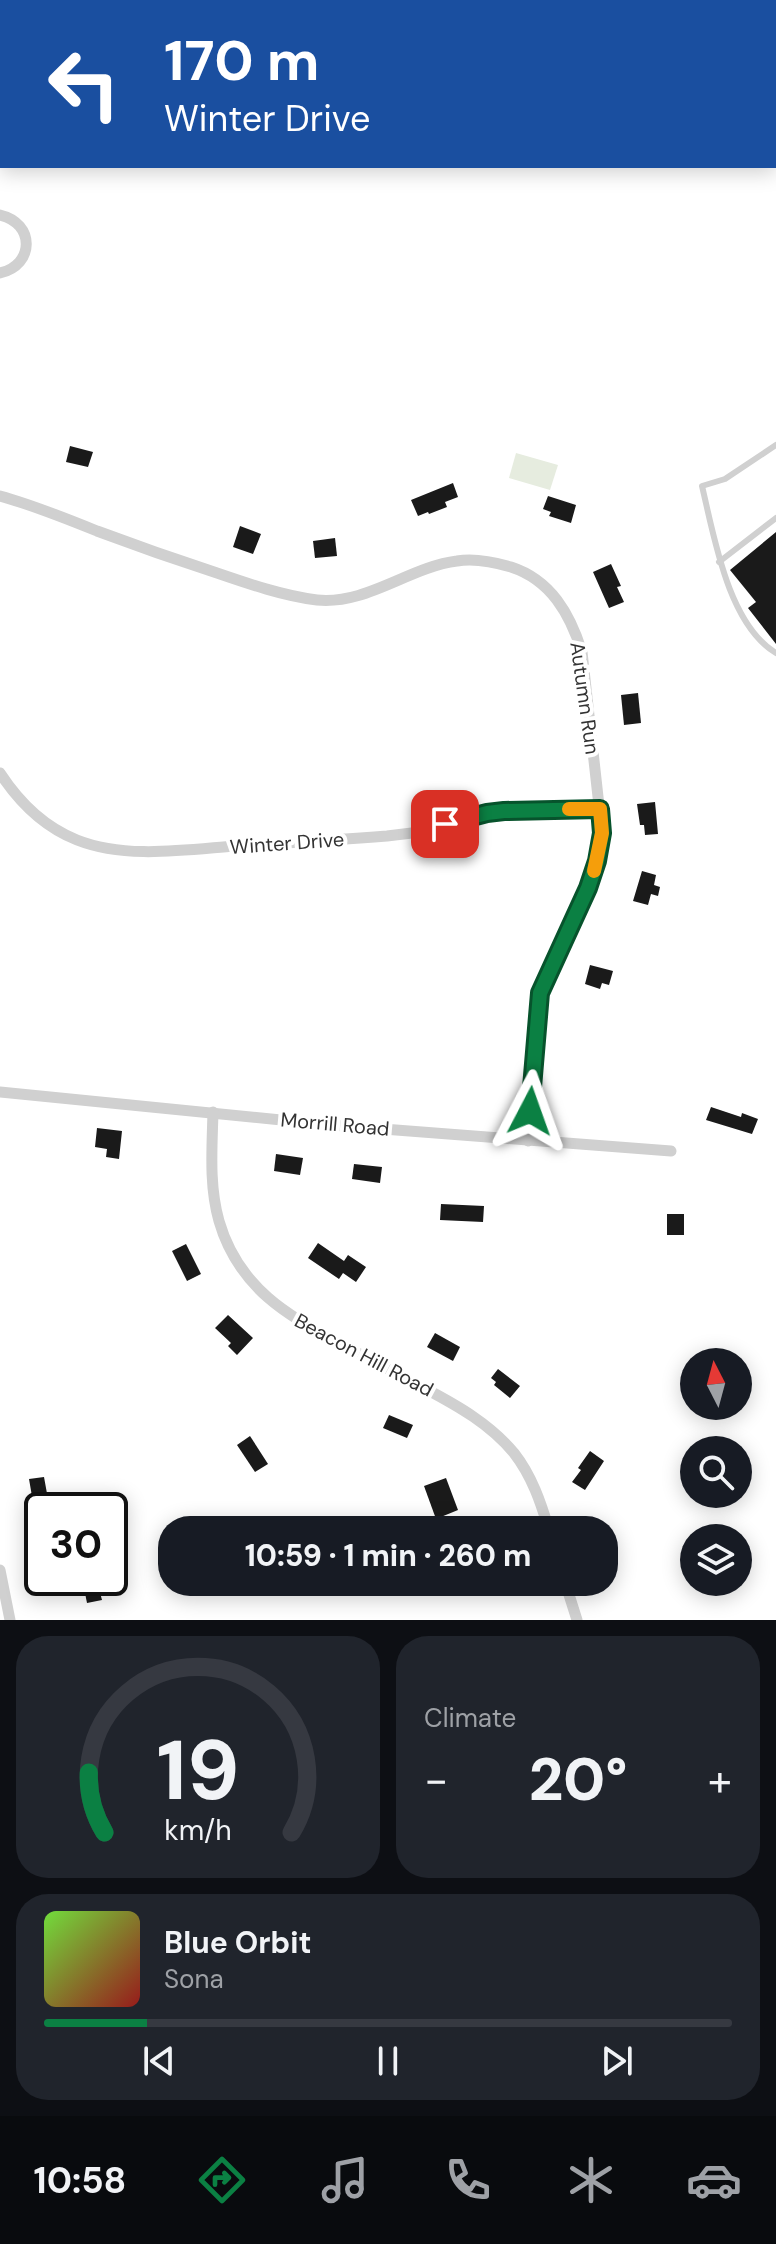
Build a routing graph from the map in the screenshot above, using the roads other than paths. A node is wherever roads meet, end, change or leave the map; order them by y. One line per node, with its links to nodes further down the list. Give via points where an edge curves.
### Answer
1 (0, 215): 2 (street, via 23,230 27,248 18,265)
2 (0, 273)
3 (776, 445): 6 (lane, via 725,479 702,486)
4 (0, 496): 9 (street, Autumn Run, via 237,580 320,600 349,597 458,560 513,568 538,581 559,600 582,652)
5 (776, 518): 6 (lane)
6 (719, 562): 7 (lane, via 742,615)
7 (776, 653)
8 (0, 773): 9 (street, Winter Drive, via 29,809 52,827 105,848 148,851 387,836 487,813)
9 (600, 809): 12 (street, Autumn Run, via 597,861 540,993)
10 (0, 1092): 11 (street, Morrill Road)
11 (213, 1112): 12 (street, Morrill Road); 14 (street, Beacon Hill Road, via 213,1195 230,1249 245,1273 285,1312 460,1407 495,1433 530,1478)
12 (528, 1141): 13 (street, Morrill Road)
13 (671, 1151)
14 (544, 1516)
15 (0, 1570): 17 (street)
16 (569, 1596): 18 (street)
17 (10, 1620)
18 (577, 1620)

